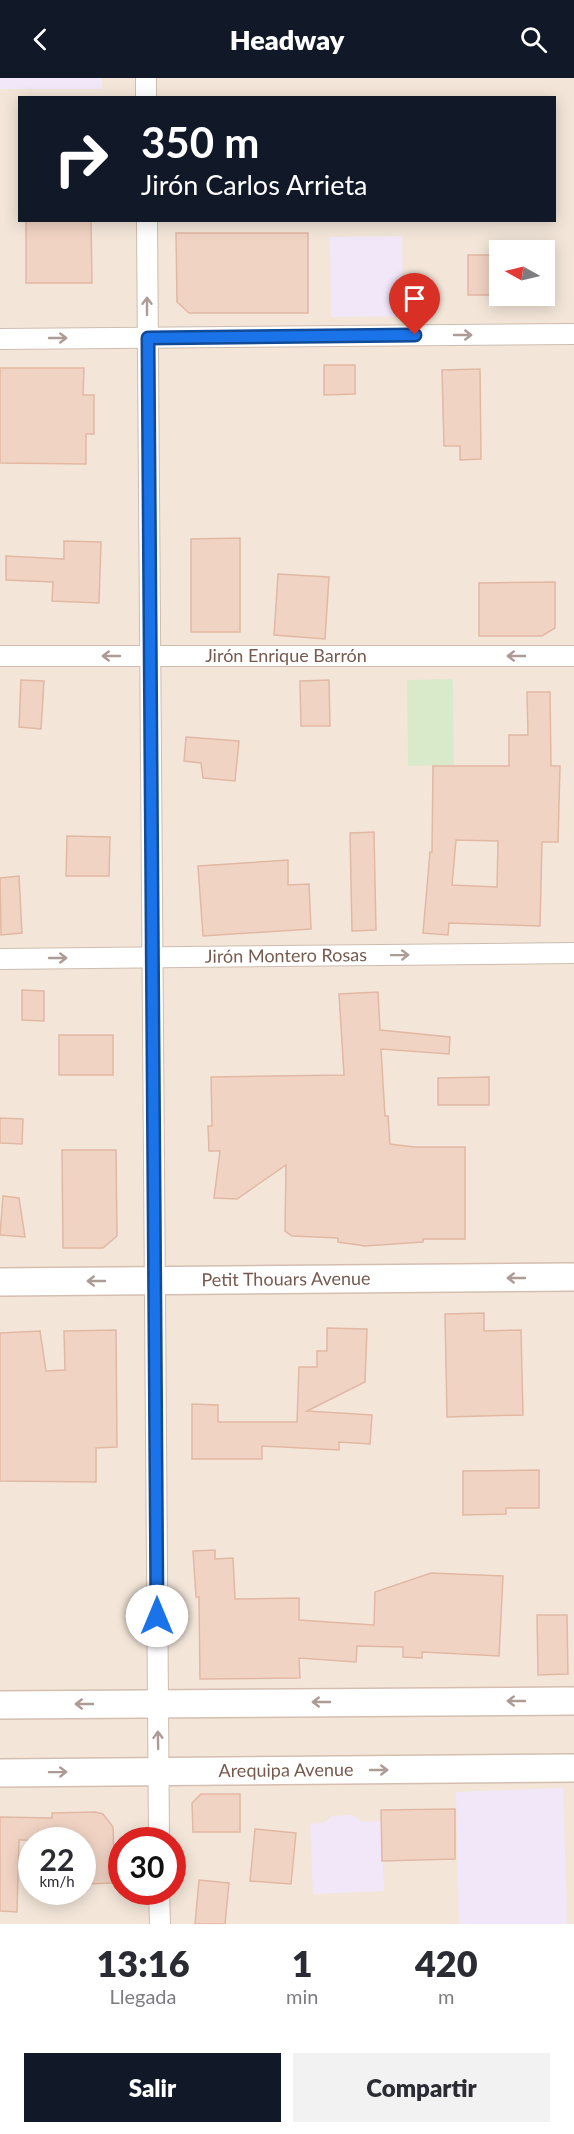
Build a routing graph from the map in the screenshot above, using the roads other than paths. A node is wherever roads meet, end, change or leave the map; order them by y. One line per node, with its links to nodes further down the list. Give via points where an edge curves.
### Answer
1 (146, 78): 2 (street)
2 (146, 96)
3 (147, 222): 5 (street, one-way to 3)
4 (574, 334): 5 (street, one-way to 4)
5 (148, 338): 6 (street, one-way to 5); 8 (street)
6 (0, 339)
7 (0, 656): 8 (street, Jirón Enrique Barrón, one-way to 7)
8 (150, 656): 9 (street, Jirón Enrique Barrón, one-way to 8); 11 (street)
9 (574, 656)
10 (574, 952): 11 (street, Jirón Montero Rosas, one-way to 10)
11 (152, 958): 12 (street, Jirón Montero Rosas, one-way to 11); 14 (street)
12 (0, 959)
13 (574, 1277): 14 (main road, Petit Thouars Avenue, one-way to 14)
14 (155, 1280): 15 (main road, Petit Thouars Avenue, one-way to 15); 17 (street)
15 (0, 1282)
16 (574, 1701): 17 (main road, one-way to 17)
17 (158, 1704): 18 (main road, one-way to 18); 20 (street, one-way to 17)
18 (0, 1705)
19 (574, 1768): 20 (main road, Arequipa Avenue, one-way to 19)
20 (159, 1772): 21 (main road, Arequipa Avenue, one-way to 20); 22 (street)
21 (0, 1773)
22 (159, 1827)
23 (159, 1905): 24 (street)
24 (160, 1924)

